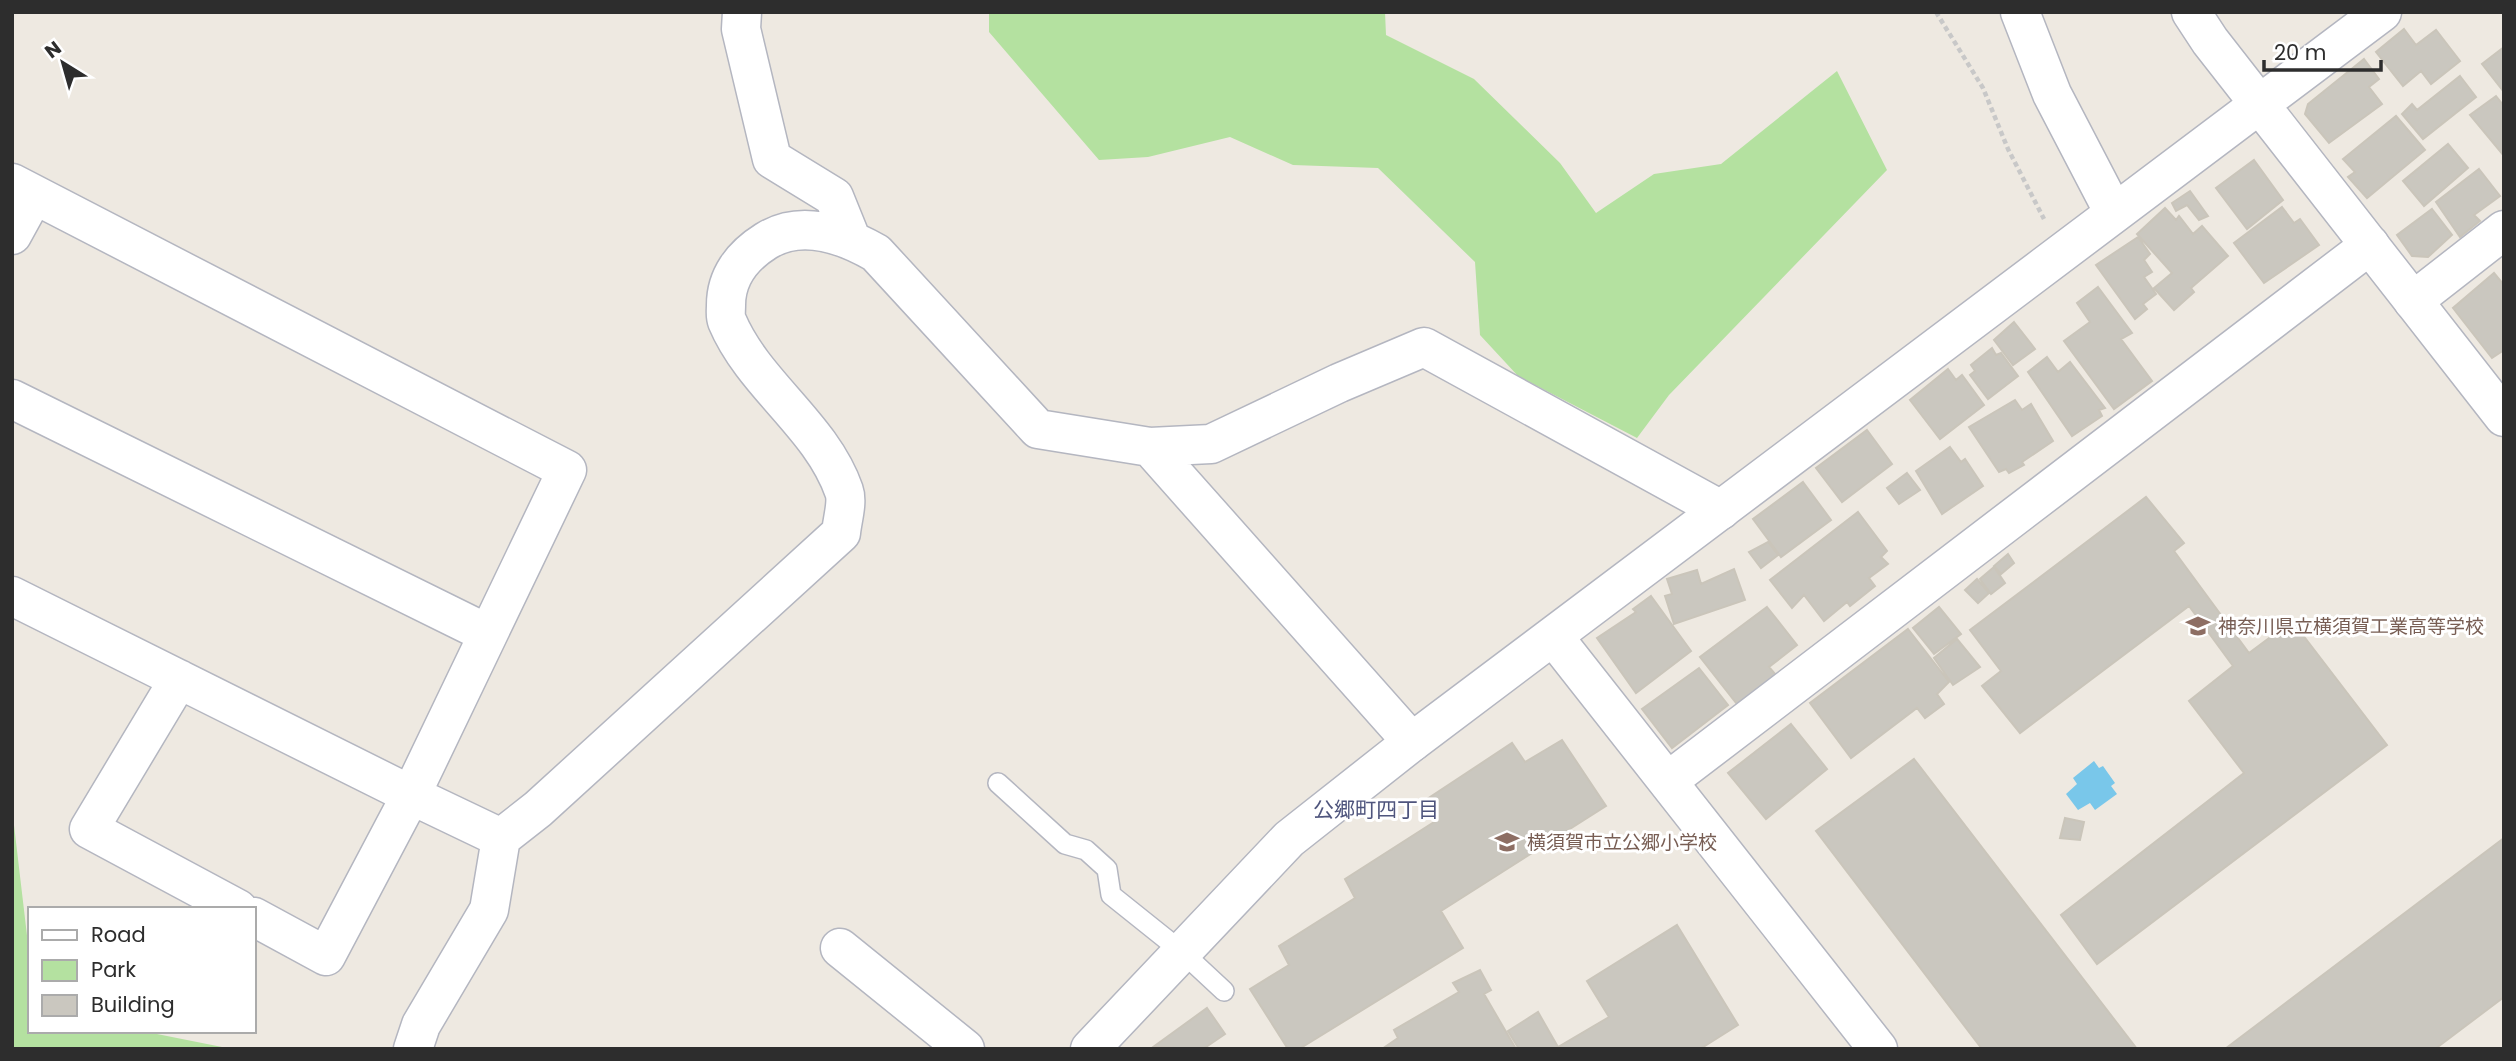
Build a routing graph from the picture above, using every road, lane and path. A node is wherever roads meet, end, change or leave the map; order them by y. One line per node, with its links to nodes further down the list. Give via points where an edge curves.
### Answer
1 (741, 12): 11 (street, via 741,29 772,159 834,197)
2 (1936, 12): 13 (path, via 1983,88 2008,149)
3 (2020, 12): 8 (street, via 2052,94)
4 (2191, 12): 6 (street)
5 (2382, 12): 6 (street)
6 (2259, 103): 8 (street); 12 (street)
7 (23, 189): 10 (street); 20 (street, via 567,470)
8 (2114, 213): 13 (street)
9 (2504, 230): 14 (street)
10 (12, 235)
11 (851, 239): 17 (street, via 876,253 1038,429); 27 (street, via 807,229 768,239 735,270 726,291 726,319 749,358 827,455 846,494 841,533)
12 (2370, 245): 14 (street); 24 (street)
13 (2062, 253): 18 (street)
14 (2413, 301): 16 (street)
15 (12, 399): 20 (street)
16 (2504, 416)
17 (1150, 447): 18 (street, via 1212,444 1424,347); 23 (street)
18 (1721, 510): 21 (street)
19 (12, 596): 22 (street)
20 (488, 634): 26 (street)
21 (1553, 636): 23 (street); 24 (street)
22 (179, 679): 26 (street); 28 (street, via 89,829)
23 (1412, 742): 31 (street, via 1289,839)
24 (1668, 781): 36 (street)
25 (999, 783): 31 (lane, via 1065,844 1086,850 1107,869 1111,895)
26 (411, 795): 27 (street); 29 (street, via 326,956)
27 (501, 838): 33 (street, via 489,910 421,1025)
28 (234, 907)
29 (256, 918)
30 (840, 948): 34 (street)
31 (1181, 951): 32 (lane); 35 (street)
32 (1223, 991)
33 (413, 1049)
34 (965, 1049)
35 (1090, 1049)
36 (1878, 1049)

